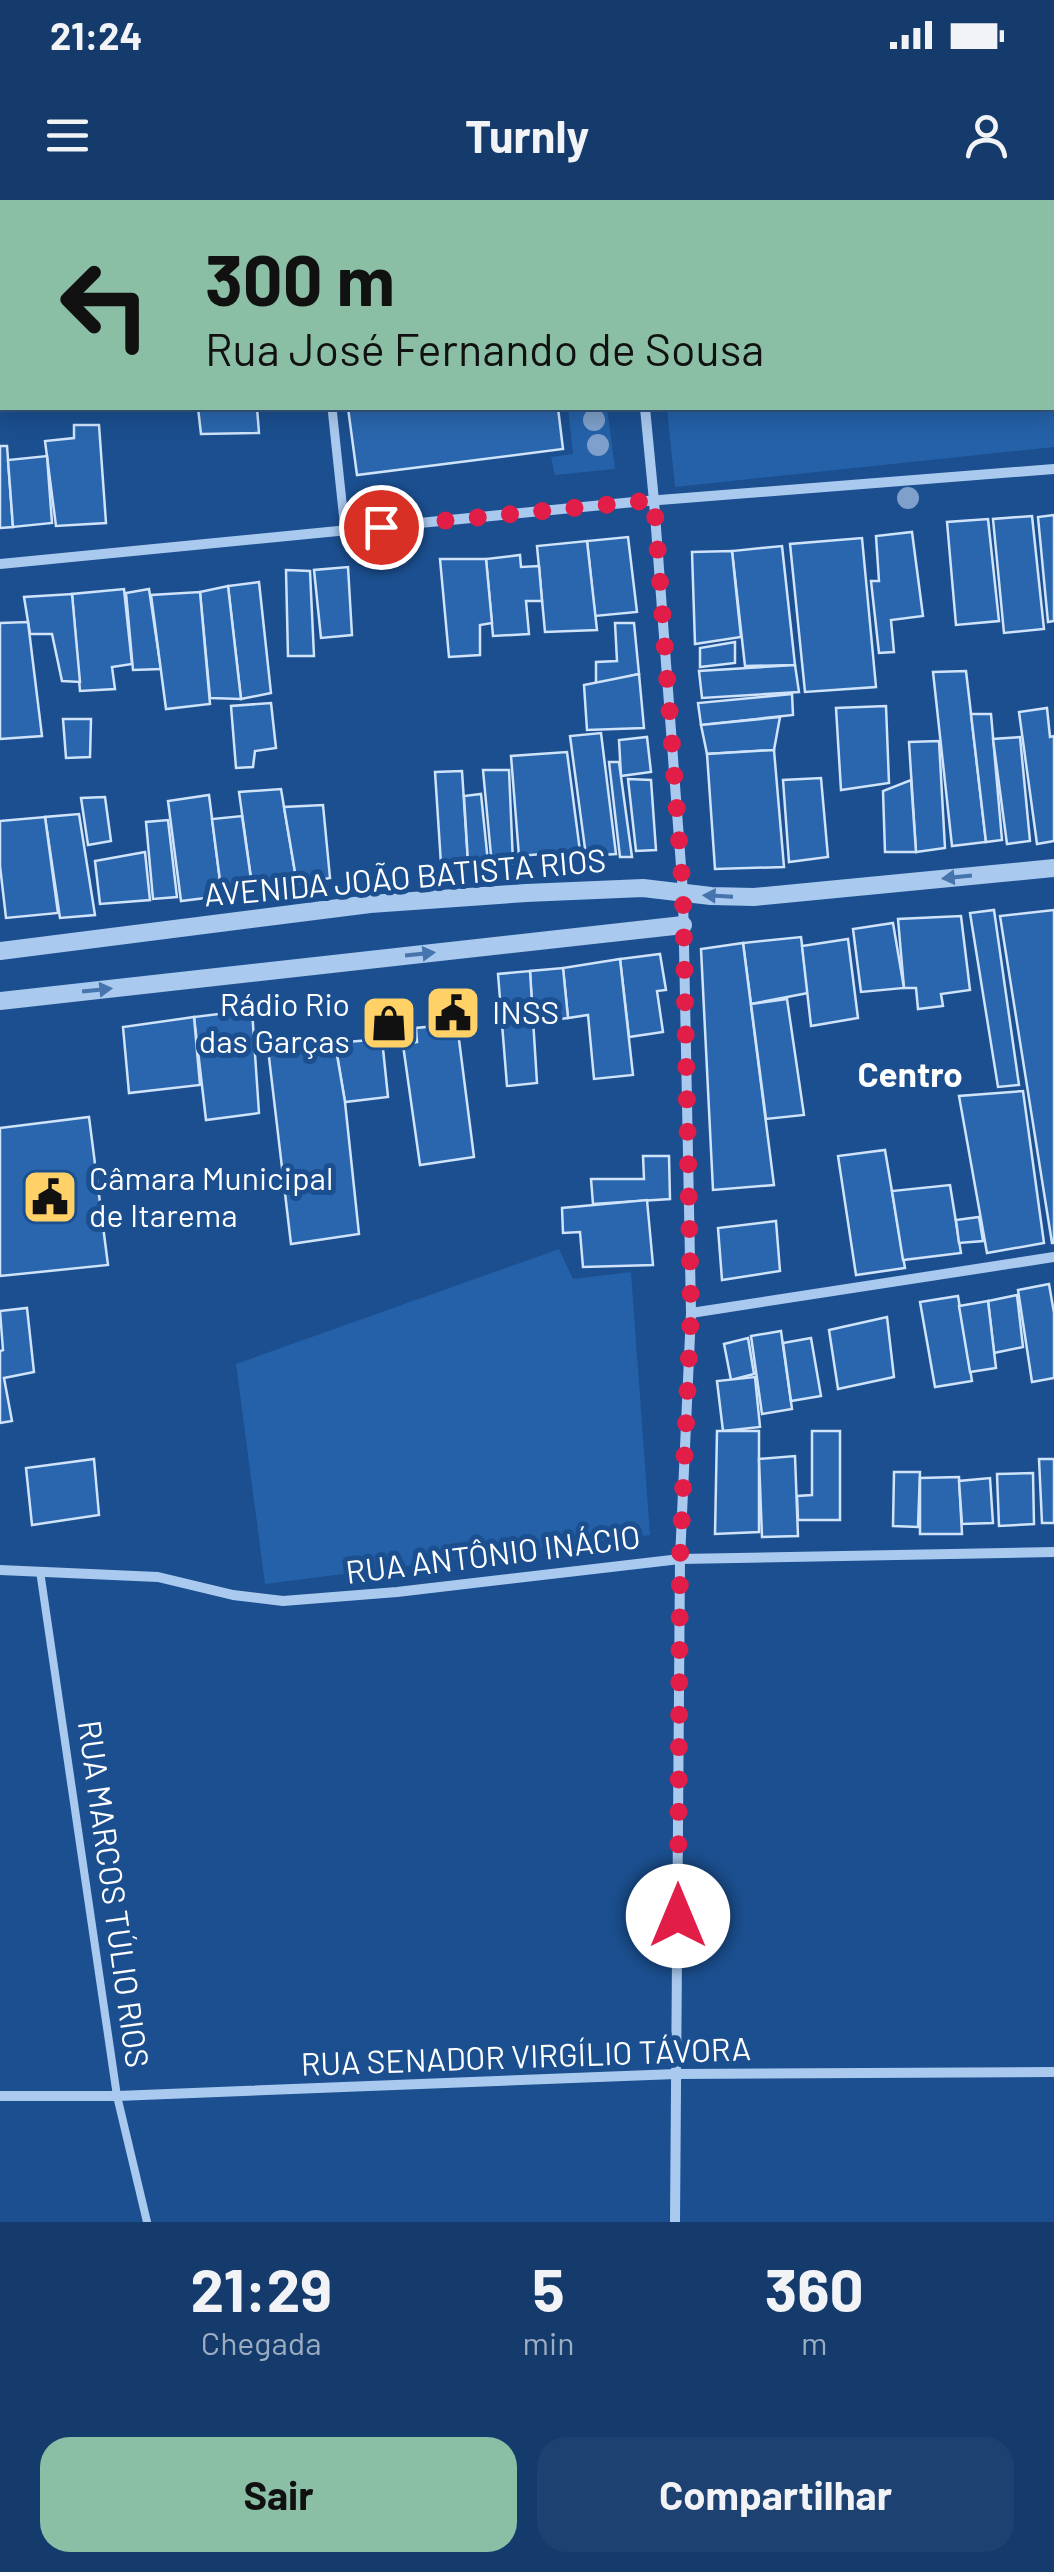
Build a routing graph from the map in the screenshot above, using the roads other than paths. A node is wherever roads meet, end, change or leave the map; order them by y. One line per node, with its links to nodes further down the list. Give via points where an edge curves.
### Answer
1 (332, 410): 5 (street)
2 (645, 410): 4 (street)
3 (1054, 469): 4 (street)
4 (654, 500): 5 (street); 8 (street)
5 (345, 530): 6 (street)
6 (0, 564)
7 (1054, 868): 8 (street, AVENIDA JOÃO BATISTA RIOS, one-way to 8, via 754,898)
8 (683, 893): 9 (street); 10 (street, AVENIDA JOÃO BATISTA RIOS, via 643,888 370,904)
9 (683, 925): 11 (street, one-way to 9); 13 (street)
10 (0, 951)
11 (0, 1001)
12 (1054, 1257): 13 (street)
13 (691, 1313): 15 (street)
14 (1054, 1552): 15 (street, RUA ANTÔNIO INÁCIO)
15 (680, 1558): 17 (street, RUA ANTÔNIO INÁCIO, via 282,1602 158,1577); 19 (street)
16 (0, 1570): 17 (street, RUA ANTÔNIO INÁCIO)
17 (40, 1570): 21 (lane, RUA MARCOS TÚLIO RIOS)
18 (1054, 2072): 19 (street, RUA SENADOR VIRGÍLIO TÁVORA)
19 (676, 2074): 21 (street, RUA SENADOR VIRGÍLIO TÁVORA); 23 (street)
20 (0, 2096): 21 (street, RUA SENADOR VIRGÍLIO TÁVORA)
21 (116, 2096): 22 (lane, RUA MARCOS TÚLIO RIOS)
22 (146, 2222)
23 (674, 2222)

